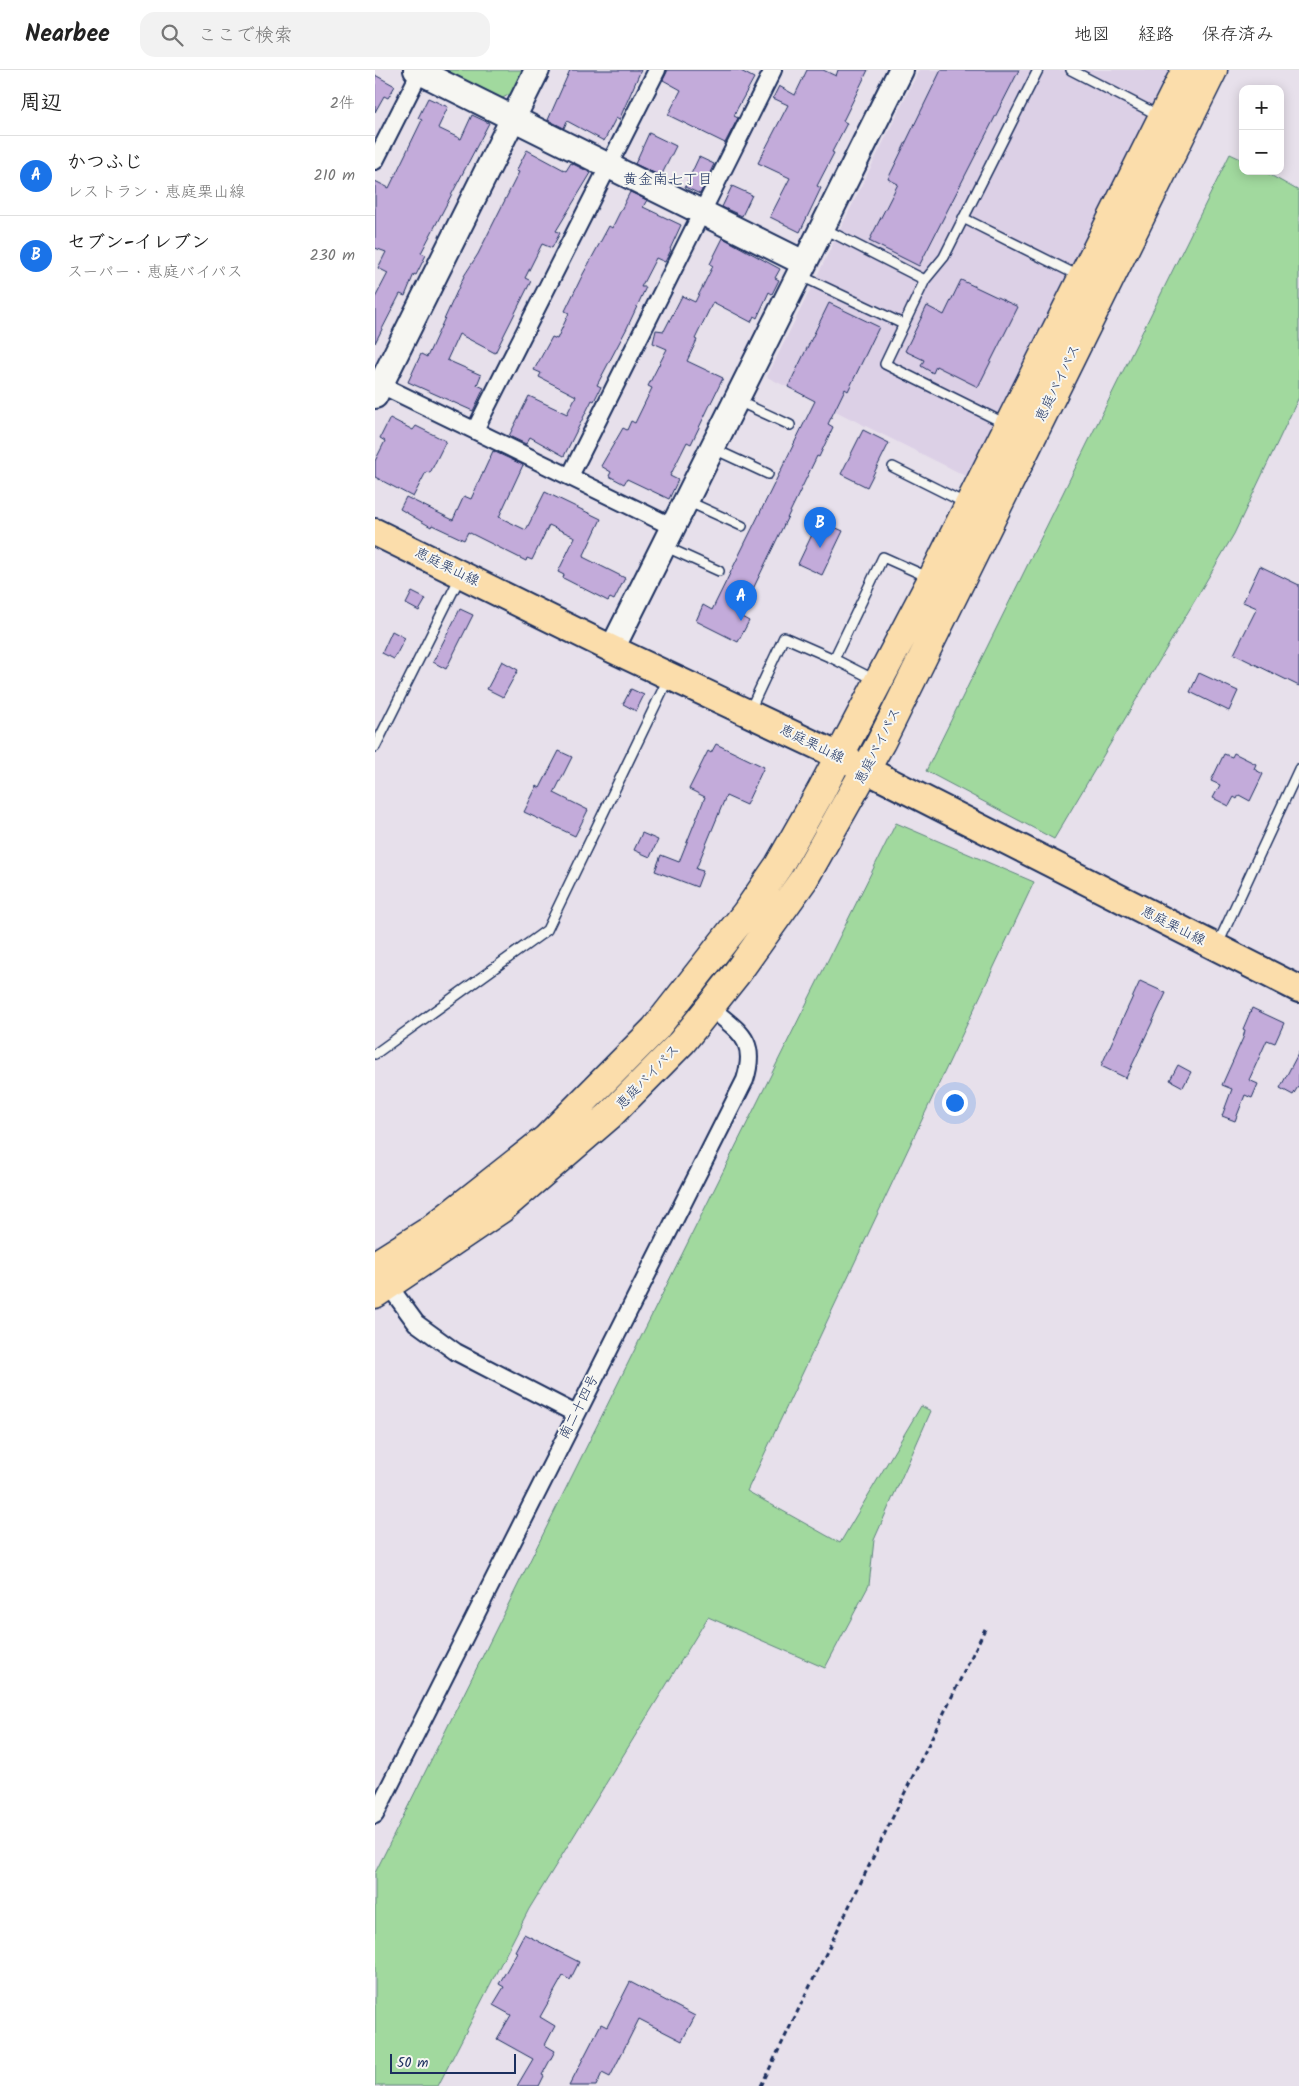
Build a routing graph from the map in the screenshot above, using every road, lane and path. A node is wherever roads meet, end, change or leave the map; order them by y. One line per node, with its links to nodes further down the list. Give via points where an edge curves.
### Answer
1 (537, 70): 11 (street)
2 (657, 70): 13 (street)
3 (773, 70): 14 (street)
4 (901, 70): 16 (street)
5 (1038, 70): 15 (lane)
6 (1071, 70): 10 (lane)
7 (1186, 70): 10 (highway, 恵庭バイパス)
8 (1213, 70): 46 (highway, 恵庭バイパス)
9 (418, 71): 11 (street); 12 (street)
10 (1162, 117): 18 (highway, 恵庭バイパス)
11 (513, 119): 13 (street); 21 (street)
12 (375, 161)
13 (609, 165): 14 (street); 25 (street)
14 (703, 212): 17 (street); 29 (street)
15 (963, 218): 18 (lane); 19 (lane, via 944,257)
16 (822, 227): 17 (street); 19 (lane)
17 (801, 269): 20 (lane); 22 (street)
18 (1081, 278): 24 (highway, 恵庭バイパス)
19 (925, 280): 20 (lane)
20 (903, 324): 24 (lane, via 885,364)
21 (377, 387): 25 (street)
22 (736, 400): 23 (lane); 26 (street)
23 (790, 425)
24 (1007, 425): 31 (highway, 恵庭バイパス)
25 (475, 430): 29 (street)
26 (712, 448): 28 (lane); 30 (street)
27 (893, 467): 31 (lane)
28 (768, 474)
29 (570, 476): 34 (street)
30 (686, 501): 32 (lane); 34 (street)
31 (969, 505): 37 (highway, 恵庭バイパス)
32 (741, 526)
33 (375, 532): 36 (main road, 恵庭栗山線)
34 (668, 537): 35 (lane); 38 (street)
35 (719, 571)
36 (461, 574): 38 (main road, 恵庭栗山線); 43 (lane)
37 (932, 579): 39 (lane, via 883,557); 41 (highway, 恵庭バイパス)
38 (612, 649): 40 (main road, 恵庭栗山線)
39 (834, 659): 41 (lane); 42 (lane, via 784,638)
40 (670, 676): 42 (main road, 恵庭栗山線); 50 (lane, via 547,930)
41 (878, 682): 44 (highway, 恵庭バイパス)
42 (748, 713): 44 (main road, 恵庭栗山線)
43 (375, 747)
44 (839, 756): 46 (main road, 恵庭栗山線); 51 (highway, 恵庭バイパス, via 773,873 746,913 655,1029 546,1139 432,1229)
45 (1299, 769): 47 (lane)
46 (866, 772): 47 (main road, 恵庭栗山線); 49 (highway, 恵庭バイパス, via 804,879)
47 (1217, 948): 48 (main road, 恵庭栗山線)
48 (1299, 989)
49 (710, 1006): 51 (highway, 恵庭バイパス, via 682,1042 609,1116 501,1209); 52 (street, 南二十四号, via 746,1038 749,1053 745,1080)
50 (375, 1054)
51 (379, 1282): 52 (street, via 416,1324 457,1352)
52 (576, 1414): 54 (street, 南二十四号)
53 (986, 1627): 55 (path)
54 (375, 1815)
55 (761, 2086)

